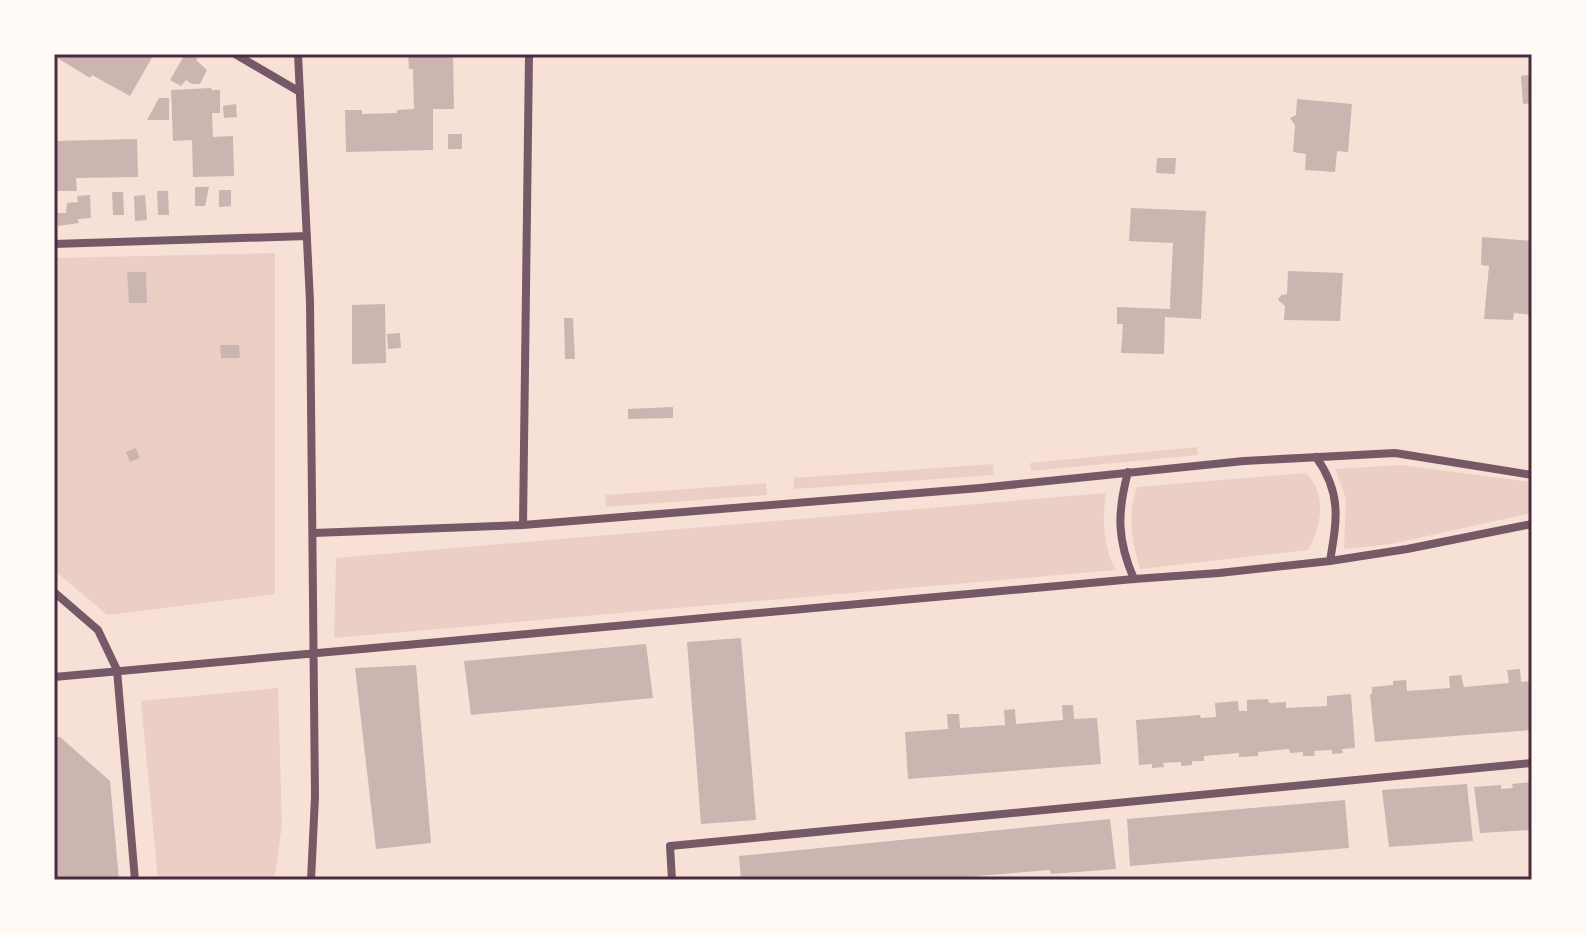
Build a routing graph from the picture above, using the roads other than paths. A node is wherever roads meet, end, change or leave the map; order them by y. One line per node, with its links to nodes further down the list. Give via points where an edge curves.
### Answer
1 (235, 54): 4 (street)
2 (298, 54): 4 (street)
3 (529, 54): 11 (street)
4 (300, 92): 5 (street)
5 (307, 236): 6 (street); 12 (street)
6 (54, 244)
7 (1316, 457): 8 (street); 9 (street, via 1395,453); 13 (street, via 1335,495 1337,522)
8 (1128, 472): 11 (street); 14 (street, via 1120,526)
9 (1532, 475)
10 (1532, 524): 13 (street)
11 (523, 525): 12 (street)
12 (314, 533): 16 (street)
13 (1330, 561): 14 (street)
14 (1134, 579): 16 (street)
15 (54, 592): 17 (street, via 98,630)
16 (315, 653): 17 (street); 21 (street)
17 (117, 670): 18 (street); 20 (street)
18 (54, 677)
19 (1532, 763): 22 (street, via 670,846)
20 (135, 880)
21 (311, 880)
22 (672, 880)

